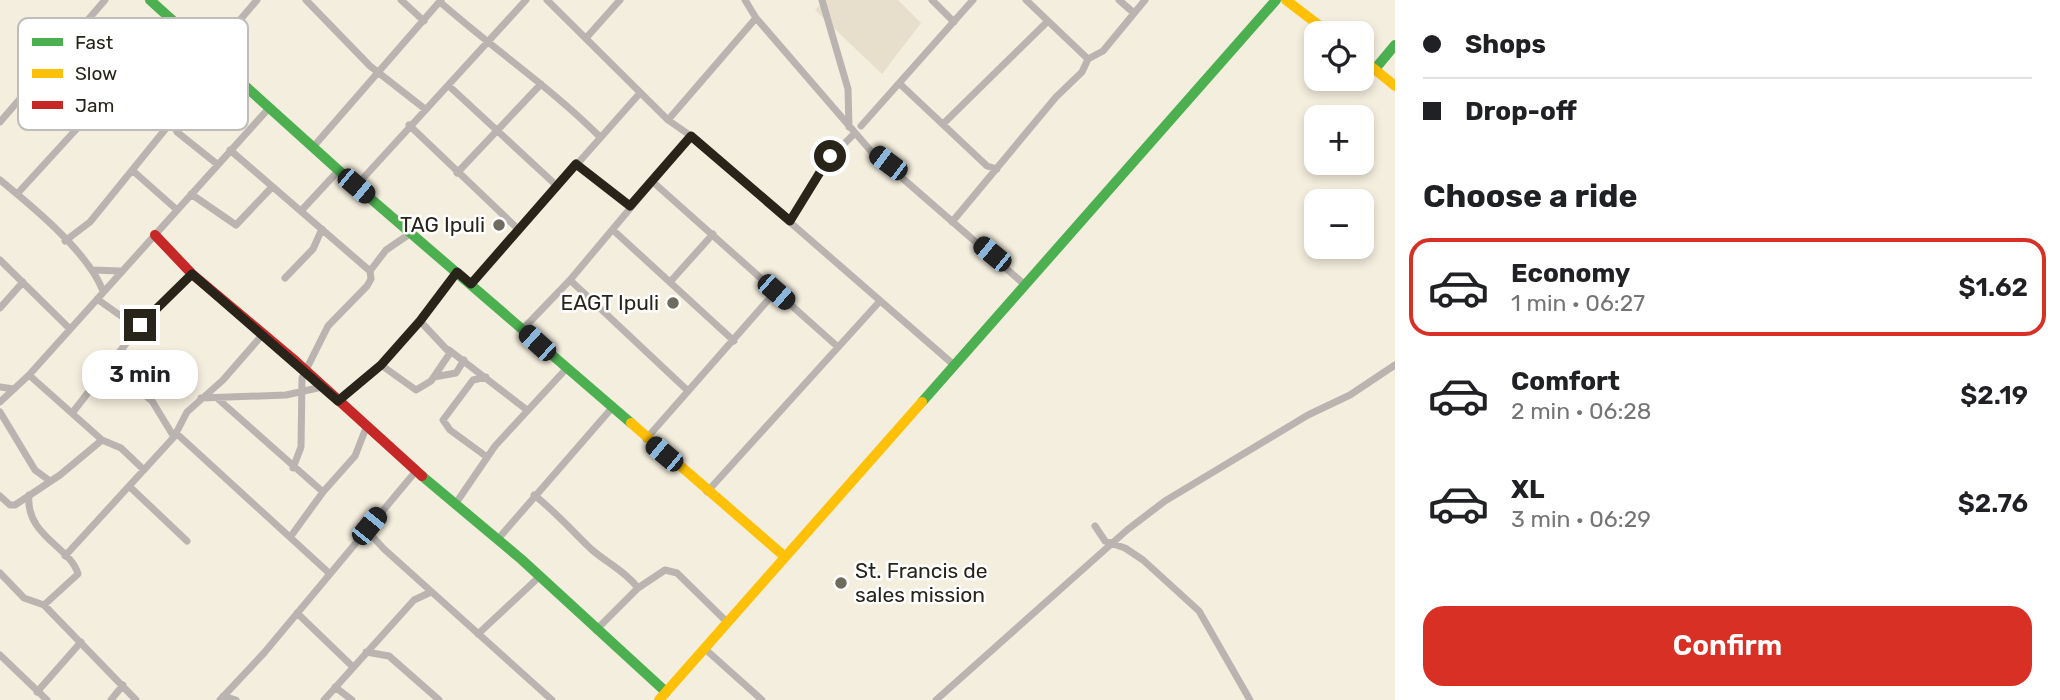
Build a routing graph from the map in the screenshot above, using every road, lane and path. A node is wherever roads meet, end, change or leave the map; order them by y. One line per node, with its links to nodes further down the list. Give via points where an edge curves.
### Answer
1 (105, 0): 20 (street)
2 (150, 0): 21 (main road)
3 (257, 0): 22 (street)
4 (306, 0): 33 (street)
5 (401, 0): 25 (street)
6 (526, 0): 29 (street)
7 (547, 0): 28 (street)
8 (620, 0): 28 (street)
9 (745, 0): 23 (street)
10 (822, 0): 51 (street, via 848,89)
11 (932, 0): 27 (street)
12 (973, 0): 27 (street)
13 (1026, 0): 24 (street)
14 (1119, 0): 19 (street)
15 (1146, 0): 19 (street)
16 (1276, 0): 95 (main road)
17 (1286, 0): 26 (main road)
18 (441, 1): 25 (street); 29 (street)
19 (1134, 13): 31 (street, via 1103,51)
20 (90, 18)
21 (169, 18)
22 (241, 18)
23 (756, 19): 43 (street); 51 (street)
24 (1048, 20): 31 (street); 45 (street)
25 (424, 21): 33 (street)
26 (1313, 21)
27 (954, 22): 35 (street)
28 (587, 37): 39 (street)
29 (488, 44): 34 (street); 36 (street)
30 (1395, 45): 32 (main road)
31 (1088, 59): 60 (street, via 1082,72)
32 (1375, 69): 37 (main road)
33 (378, 74): 42 (street); 55 (street)
34 (541, 84): 52 (street); 53 (street)
35 (900, 84): 45 (street); 47 (street)
36 (449, 86): 42 (street); 52 (street)
37 (1395, 86)
38 (248, 88): 41 (main road)
39 (640, 93): 43 (street); 53 (street)
40 (18, 102): 44 (street)
41 (270, 107): 55 (main road); 56 (street)
42 (425, 110): 46 (street)
43 (668, 120): 54 (street)
44 (0, 122)
45 (943, 124): 59 (street)
46 (409, 125): 63 (street); 67 (street)
47 (862, 126)
48 (74, 130): 70 (street)
49 (165, 130): 61 (street)
50 (177, 130): 57 (street)
51 (852, 130): 75 (street, via 823,165); 76 (street)
52 (495, 131): 63 (street); 69 (street)
53 (599, 136): 58 (street)
54 (691, 136): 66 (street); 75 (street)
55 (314, 146): 62 (main road)
56 (230, 150): 57 (street); 68 (street)
57 (217, 164): 71 (street)
58 (576, 164): 69 (street); 72 (street)
59 (986, 166): 60 (street); 64 (street)
60 (997, 169): 64 (street)
61 (132, 170): 73 (street); 83 (street, via 90,222)
62 (339, 170): 67 (main road); 74 (street)
63 (457, 173): 78 (street)
64 (989, 178): 76 (street)
65 (0, 180): 70 (street)
66 (653, 182): 72 (street); 81 (street)
67 (356, 186): 80 (main road)
68 (272, 187): 71 (street, via 236,225); 74 (street)
69 (557, 187): 78 (street)
70 (17, 194): 83 (street)
71 (191, 194): 73 (street)
72 (630, 206): 79 (street)
73 (176, 209): 82 (street)
74 (301, 211): 77 (street)
75 (790, 221): 99 (street)
76 (952, 222): 95 (street)
77 (321, 229): 87 (street); 90 (street, via 313,249)
78 (519, 230): 94 (street)
79 (612, 230): 91 (street); 93 (street)
80 (411, 233): 87 (street, via 388,248); 88 (main road)
81 (713, 234): 93 (street); 97 (street)
82 (155, 235): 86 (street); 89 (main road)
83 (65, 241): 85 (street)
84 (0, 260): 92 (street)
85 (93, 270): 86 (street); 96 (street)
86 (120, 271): 96 (street)
87 (370, 271): 115 (street, via 367,286 326,330)
88 (457, 272): 94 (main road); 101 (street)
89 (192, 274): 102 (street); 105 (main road)
90 (285, 278)
91 (570, 280): 104 (street); 123 (street)
92 (23, 282): 100 (street); 103 (street)
93 (670, 282): 106 (street)
94 (471, 284): 104 (main road)
95 (1024, 284): 112 (main road)
96 (103, 291): 98 (street)
97 (776, 292): 106 (street); 107 (street)
98 (97, 299): 102 (street); 103 (street)
99 (880, 300): 107 (street); 112 (street)
100 (0, 308)
101 (420, 321): 108 (street); 111 (street)
102 (138, 328): 110 (street)
103 (70, 329): 116 (street)
104 (522, 330): 114 (main road)
105 (263, 334): 115 (main road); 124 (street)
106 (734, 341): 123 (street)
107 (838, 347): 143 (street)
108 (449, 350): 109 (street); 117 (street)
109 (464, 360): 117 (street, via 456,373); 118 (street)
110 (110, 364): 131 (street); 133 (street, via 152,401)
111 (381, 365): 117 (street, via 416,390); 126 (street)
112 (954, 365): 157 (main road)
113 (1395, 365): 150 (street, via 1350,396 1249,449 1165,501)
114 (566, 369): 128 (main road); 129 (street)
115 (307, 372): 120 (main road); 122 (street)
116 (29, 374): 121 (street); 131 (street)
117 (434, 377)
118 (486, 377): 129 (street); 136 (street, via 473,380 443,420)
119 (0, 387): 121 (street)
120 (323, 387): 122 (street); 126 (main road)
121 (14, 389): 127 (street)
122 (301, 389): 125 (street, via 286,395); 137 (street, via 301,447)
123 (687, 390): 134 (street)
124 (201, 398): 125 (street); 133 (street)
125 (218, 398): 137 (street)
126 (338, 401): 132 (main road)
127 (0, 402)
128 (611, 409): 134 (main road); 145 (street)
129 (527, 410): 136 (street)
130 (0, 412): 140 (street, via 35,470)
131 (73, 412): 135 (street)
132 (366, 428): 139 (main road); 142 (street, via 355,456)
133 (175, 435): 138 (street); 151 (street)
134 (646, 439): 143 (main road)
135 (102, 440): 138 (street, via 121,448); 140 (street)
136 (487, 457): 147 (street)
137 (293, 468): 142 (street)
138 (144, 470): 141 (street)
139 (416, 471): 147 (main road); 148 (street)
140 (50, 481): 144 (street)
141 (130, 487): 153 (street); 156 (street)
142 (323, 492): 151 (street)
143 (707, 492): 157 (main road)
144 (29, 495): 146 (street, via 13,506); 156 (street, via 43,535)
145 (534, 495): 152 (street); 162 (street)
146 (0, 496)
147 (456, 503): 152 (main road)
148 (369, 526): 159 (street); 161 (street, via 377,542)
149 (1095, 526): 154 (street)
150 (1125, 532): 154 (street); 155 (street)
151 (291, 536): 159 (street)
152 (498, 539): 160 (main road)
153 (187, 541)
154 (1113, 545): 155 (street); 191 (street)
155 (1127, 550): 192 (street, via 1199,611)
156 (65, 556): 165 (street, via 78,573)
157 (784, 556): 167 (main road)
158 (0, 573): 165 (street, via 24,598)
159 (329, 573): 166 (street)
160 (539, 577): 168 (main road); 169 (street)
161 (419, 582): 163 (street); 164 (street)
162 (638, 588): 167 (street, via 661,571 677,573); 168 (street)
163 (431, 592): 164 (street); 169 (street)
164 (417, 597): 170 (street)
165 (44, 605): 171 (street)
166 (297, 613): 176 (street); 181 (street)
167 (728, 623): 172 (main road)
168 (596, 630): 180 (main road)
169 (478, 634): 189 (street)
170 (381, 636): 173 (street); 174 (street)
171 (81, 642): 177 (street); 179 (street)
172 (704, 648): 180 (main road); 190 (street)
173 (366, 652): 174 (street); 176 (street)
174 (385, 654): 182 (street)
175 (1, 658): 179 (street)
176 (352, 667): 178 (street)
177 (123, 684): 184 (street); 185 (street)
178 (335, 687): 187 (street); 188 (street)
179 (37, 692): 183 (street)
180 (663, 696)
181 (221, 698): 186 (street)
182 (437, 699)
183 (47, 700)
184 (111, 700)
185 (136, 700)
186 (236, 700)
187 (324, 700)
188 (352, 700)
189 (552, 700)
190 (762, 700)
191 (936, 700)
192 (1249, 700)

